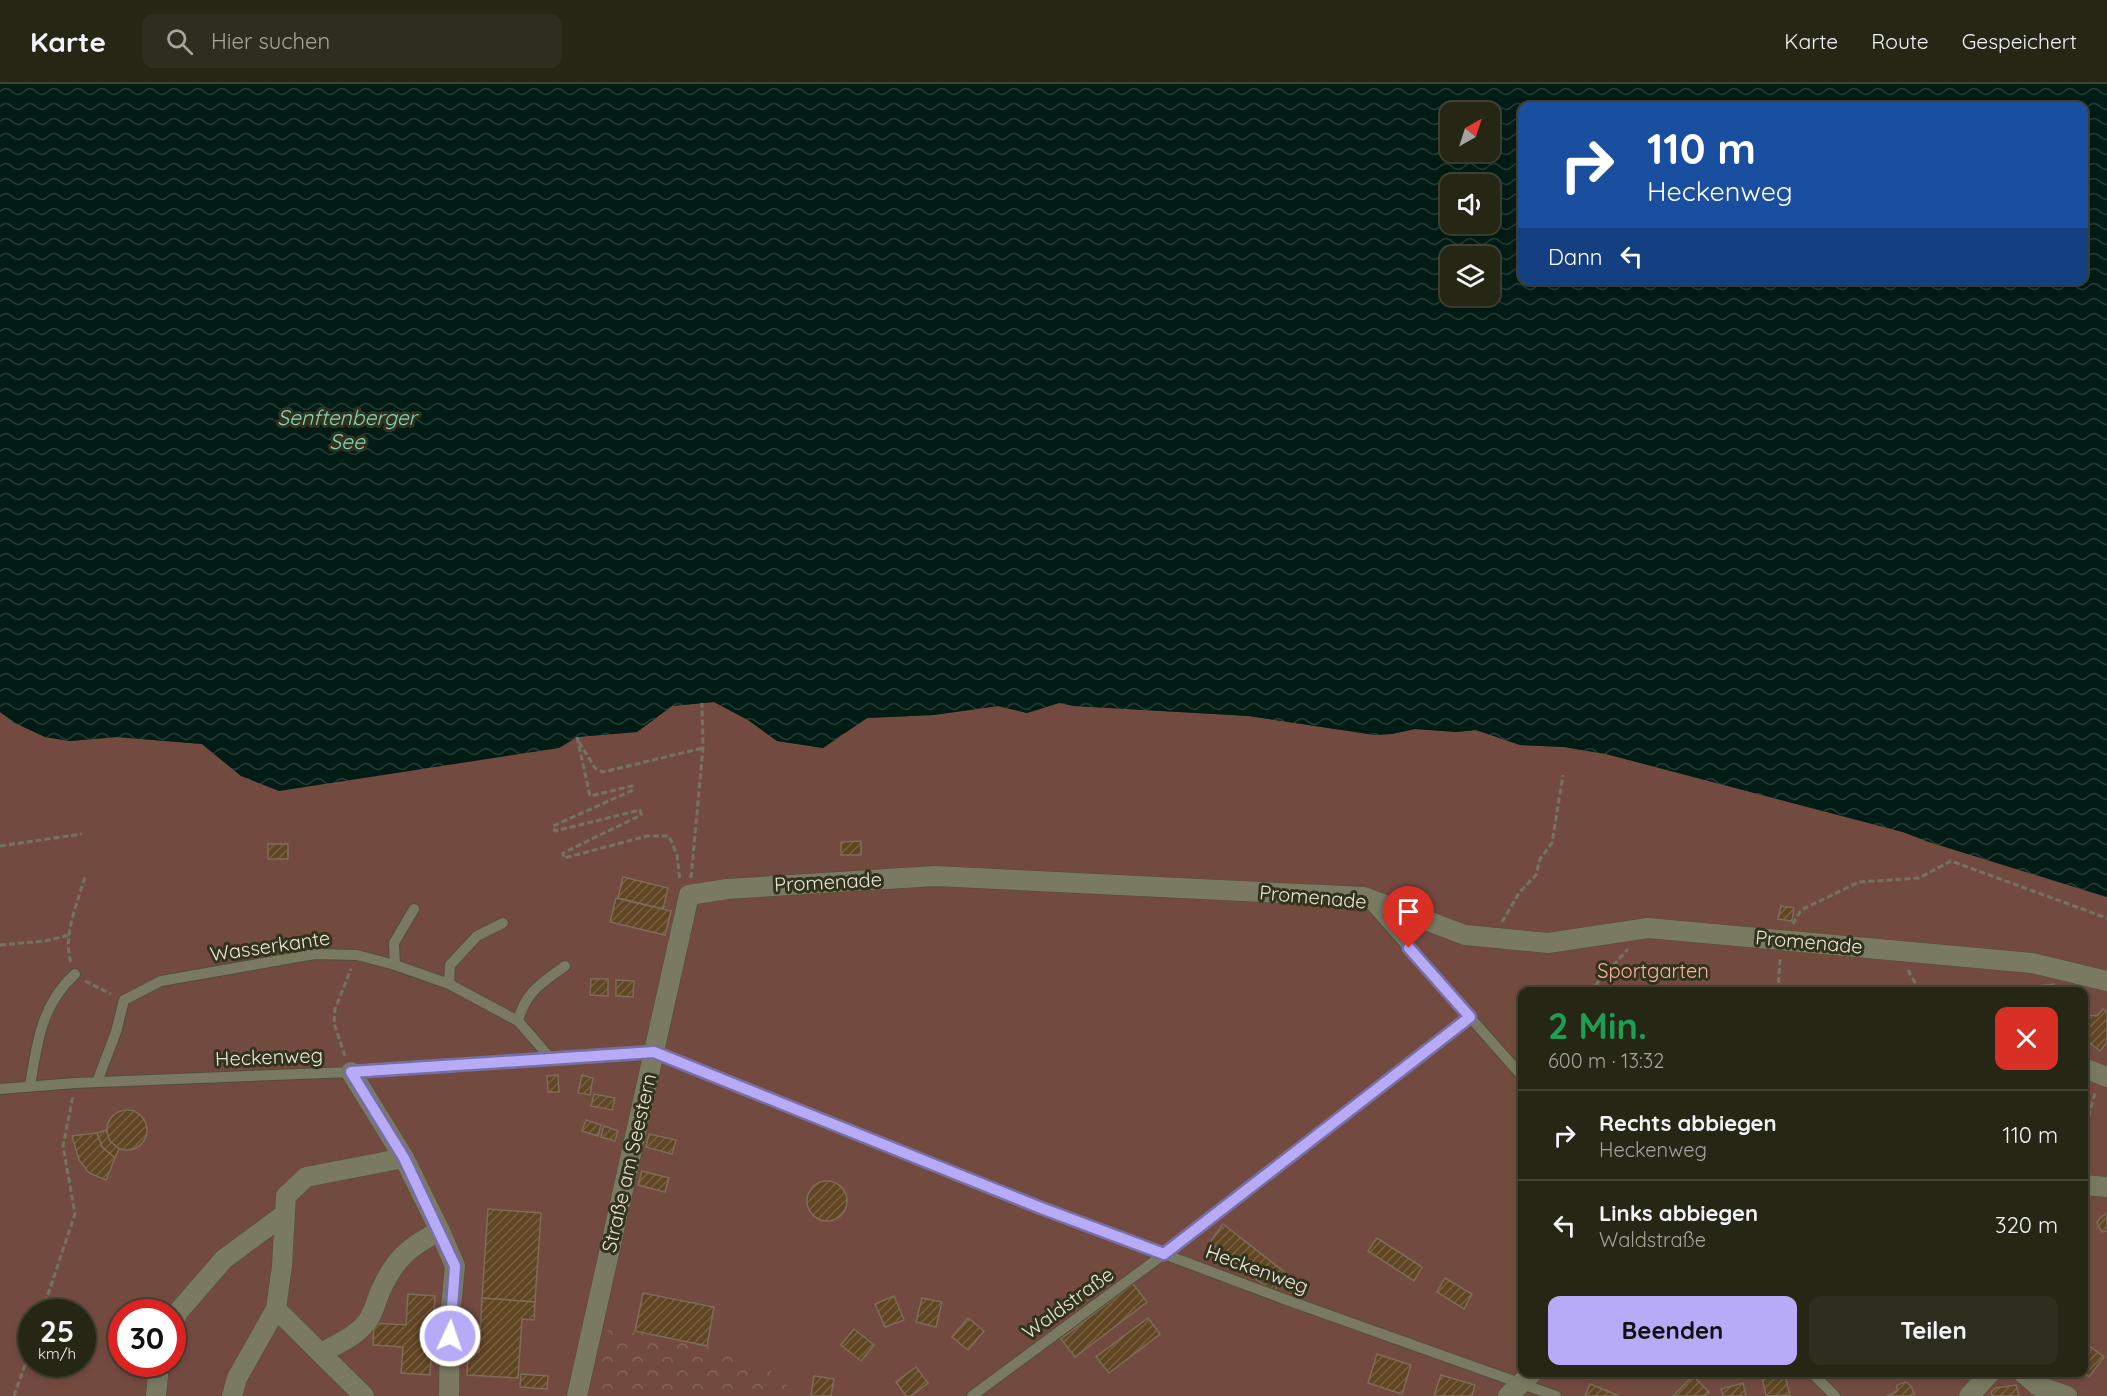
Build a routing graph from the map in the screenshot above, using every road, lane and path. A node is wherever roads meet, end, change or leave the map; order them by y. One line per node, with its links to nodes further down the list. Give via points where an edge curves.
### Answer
1 (702, 703): 2 (path)
2 (703, 748): 7 (path); 7 (path, via 603,772 595,768 577,737 590,796 632,786 633,790 554,826 555,831 640,810 641,815 563,853 564,858 647,836 669,836)
3 (1563, 775): 14 (path, via 1552,843 1540,859 1536,875 1508,909)
4 (82, 834): 5 (path)
5 (0, 846)
6 (85, 877): 15 (path, via 69,935)
7 (685, 889): 8 (street, Promenade, via 935,876); 28 (street, Straße am Seestern)
8 (1364, 897): 14 (street, Promenade, via 1465,935); 26 (lane)
9 (414, 909): 17 (lane, via 394,943)
10 (2107, 918): 13 (path, via 1951,861 1920,878 1859,882 1801,910)
11 (503, 923): 21 (lane, via 477,936 450,965)
12 (1648, 928): 13 (street, Promenade); 14 (street, Promenade, via 1548,943); 22 (path)
13 (1786, 933): 20 (street, Promenade, via 2032,963); 25 (path)
14 (1496, 938)
15 (0, 945)
16 (357, 955): 17 (lane, Wasserkante); 32 (path, via 335,1009 334,1023); 33 (lane, Wasserkante, via 315,954 161,981 124,1000)
17 (395, 965): 21 (lane, Wasserkante)
18 (565, 966): 27 (lane, via 533,989)
19 (75, 974): 36 (lane, via 49,1006 38,1039)
20 (2107, 981)
21 (449, 984): 27 (lane, Wasserkante)
22 (1596, 984): 23 (path); 24 (path)
23 (1593, 987)
24 (1599, 987)
25 (1779, 987)
26 (1470, 1017): 30 (lane); 44 (lane, Waldstraße)
27 (519, 1021): 29 (lane, Wasserkante)
28 (654, 1052): 29 (lane, Heckenweg); 44 (lane, Heckenweg); 61 (street, Straße am Seestern)
29 (552, 1059): 32 (lane, Heckenweg)
30 (1518, 1071)
31 (2088, 1071): 34 (street)
32 (351, 1072): 33 (lane, Heckenweg); 39 (street)
33 (97, 1082): 35 (lane, Heckenweg)
34 (2104, 1082): 38 (path, via 2094,1095)
35 (75, 1083): 36 (lane, Heckenweg); 45 (path, via 63,1146 75,1214)
36 (30, 1086): 37 (lane, Heckenweg)
37 (0, 1089)
38 (2088, 1118)
39 (404, 1158): 42 (street, via 306,1177 286,1196); 43 (street)
40 (2088, 1185): 41 (street)
41 (2107, 1187)
42 (285, 1214): 46 (street, via 224,1259); 47 (street)
43 (440, 1231): 48 (street, via 418,1242 396,1263 368,1320 354,1335); 60 (street, via 455,1266)
44 (1164, 1254): 54 (lane, Heckenweg); 62 (lane, Waldstraße)
45 (46, 1299)
46 (186, 1303)
47 (276, 1309): 48 (street); 58 (street, via 237,1378)
48 (321, 1353): 59 (street)
49 (21, 1377): 56 (path)
50 (158, 1377): 57 (street)
51 (1816, 1377): 55 (lane)
52 (1986, 1377): 64 (street)
53 (2028, 1377): 65 (street, via 2038,1386)
54 (1520, 1384): 63 (lane, Heckenweg)
55 (1832, 1395)
56 (15, 1396)
57 (156, 1396)
58 (232, 1396)
59 (364, 1396)
60 (449, 1396)
61 (577, 1396)
62 (972, 1396)
63 (1556, 1396)
64 (1969, 1396)
65 (2067, 1396)

